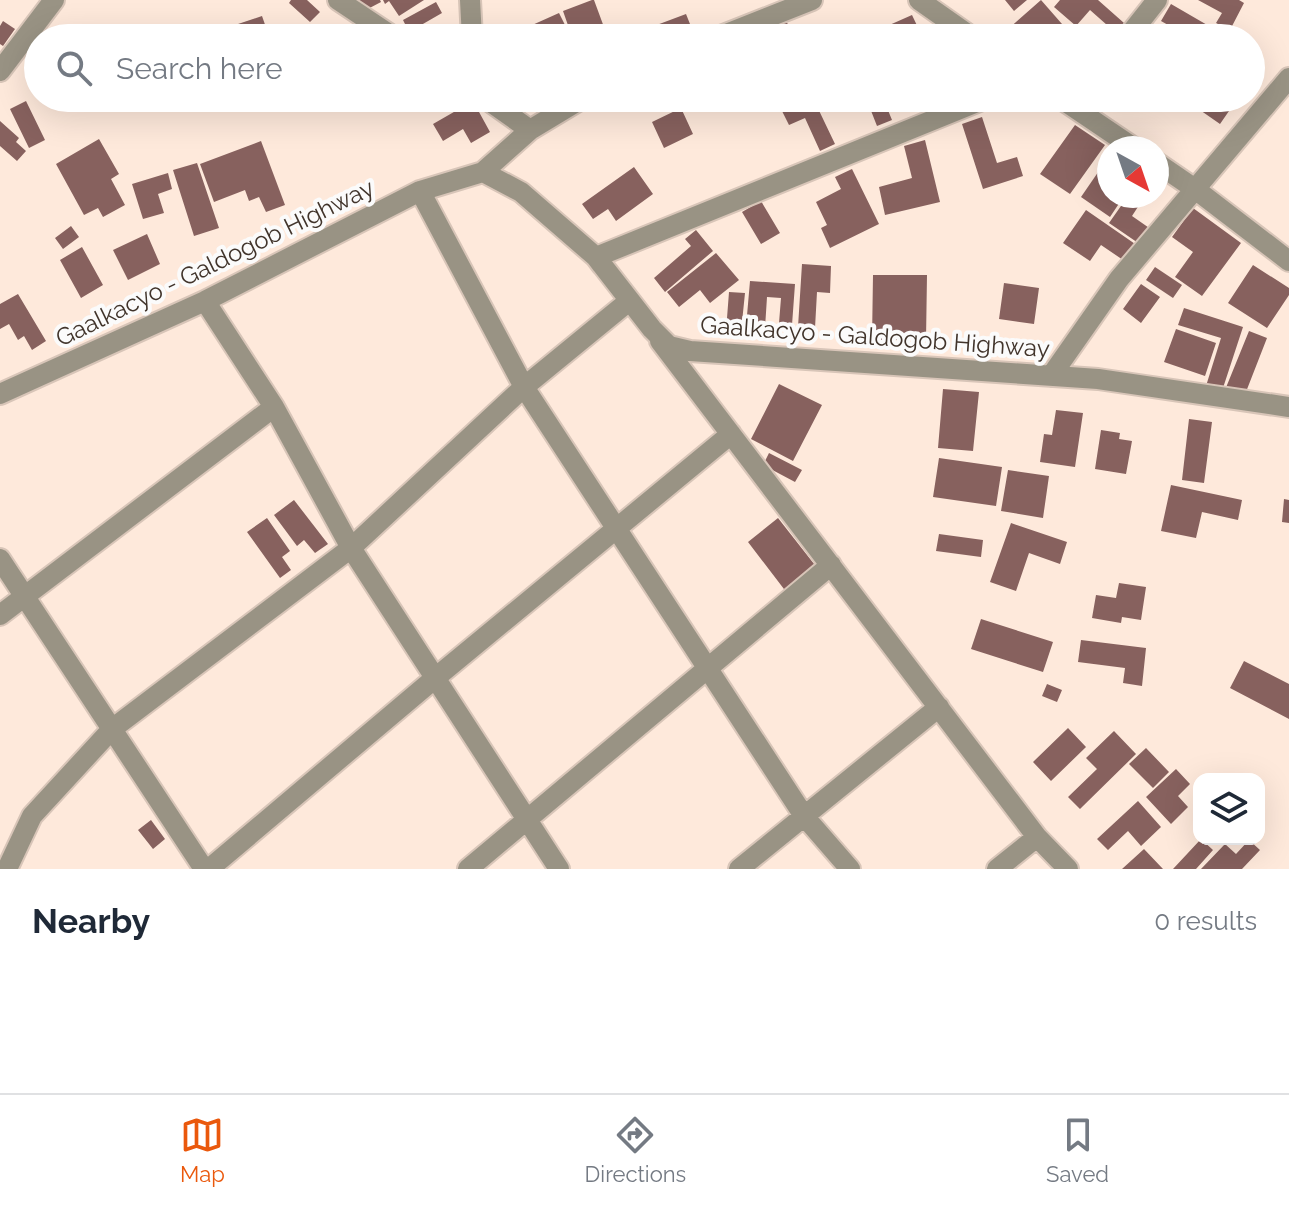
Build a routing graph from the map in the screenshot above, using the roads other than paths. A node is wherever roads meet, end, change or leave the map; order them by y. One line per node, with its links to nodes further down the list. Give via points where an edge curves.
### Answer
1 (54, 0): 7 (street)
2 (338, 0): 8 (street)
3 (470, 0): 9 (street)
4 (812, 0): 10 (street)
5 (919, 0): 11 (street)
6 (1157, 0): 12 (street)
7 (36, 24)
8 (374, 24)
9 (471, 24)
10 (751, 24)
11 (953, 24)
12 (1138, 24)
13 (24, 39): 14 (street)
14 (0, 71)
15 (1289, 78): 16 (street)
16 (1265, 106)
17 (505, 112): 22 (street)
18 (560, 112): 22 (street)
19 (950, 112): 28 (street)
20 (1087, 112): 23 (street)
21 (1260, 112): 26 (street)
22 (530, 130): 25 (street)
23 (1118, 136)
24 (1169, 171): 26 (street)
25 (483, 172): 27 (street, Gaalkacyo - Galdogob Highway); 28 (street, Gaalkacyo - Galdogob Highway, via 521,192)
26 (1195, 189): 29 (street); 32 (street, via 1119,279)
27 (420, 191): 30 (street, Gaalkacyo - Galdogob Highway); 33 (street)
28 (596, 257): 31 (street); 32 (street, Gaalkacyo - Galdogob Highway, via 669,346)
29 (1289, 261)
30 (205, 301): 34 (street, Gaalkacyo - Galdogob Highway); 35 (street)
31 (629, 301): 33 (street); 37 (street)
32 (1051, 376): 36 (street, Gaalkacyo - Galdogob Highway)
33 (524, 387): 38 (street); 39 (street)
34 (0, 394)
35 (274, 407): 39 (street); 42 (street)
36 (1289, 407)
37 (731, 434): 38 (street); 41 (street)
38 (617, 528): 44 (street); 45 (street)
39 (351, 548): 45 (street); 47 (street)
40 (0, 559): 42 (street)
41 (831, 565): 44 (street); 46 (street)
42 (24, 597): 43 (street); 47 (street)
43 (0, 615)
44 (708, 668): 48 (street); 49 (street)
45 (434, 679): 49 (street); 52 (street)
46 (939, 707): 48 (street); 50 (street)
47 (112, 729): 51 (street, via 32,816); 52 (street)
48 (804, 816): 55 (street); 56 (street)
49 (526, 819): 53 (street); 54 (street)
50 (1037, 837): 57 (street); 58 (street)
51 (7, 869)
52 (206, 869)
53 (468, 869)
54 (559, 869)
55 (739, 869)
56 (850, 869)
57 (997, 869)
58 (1068, 869)

